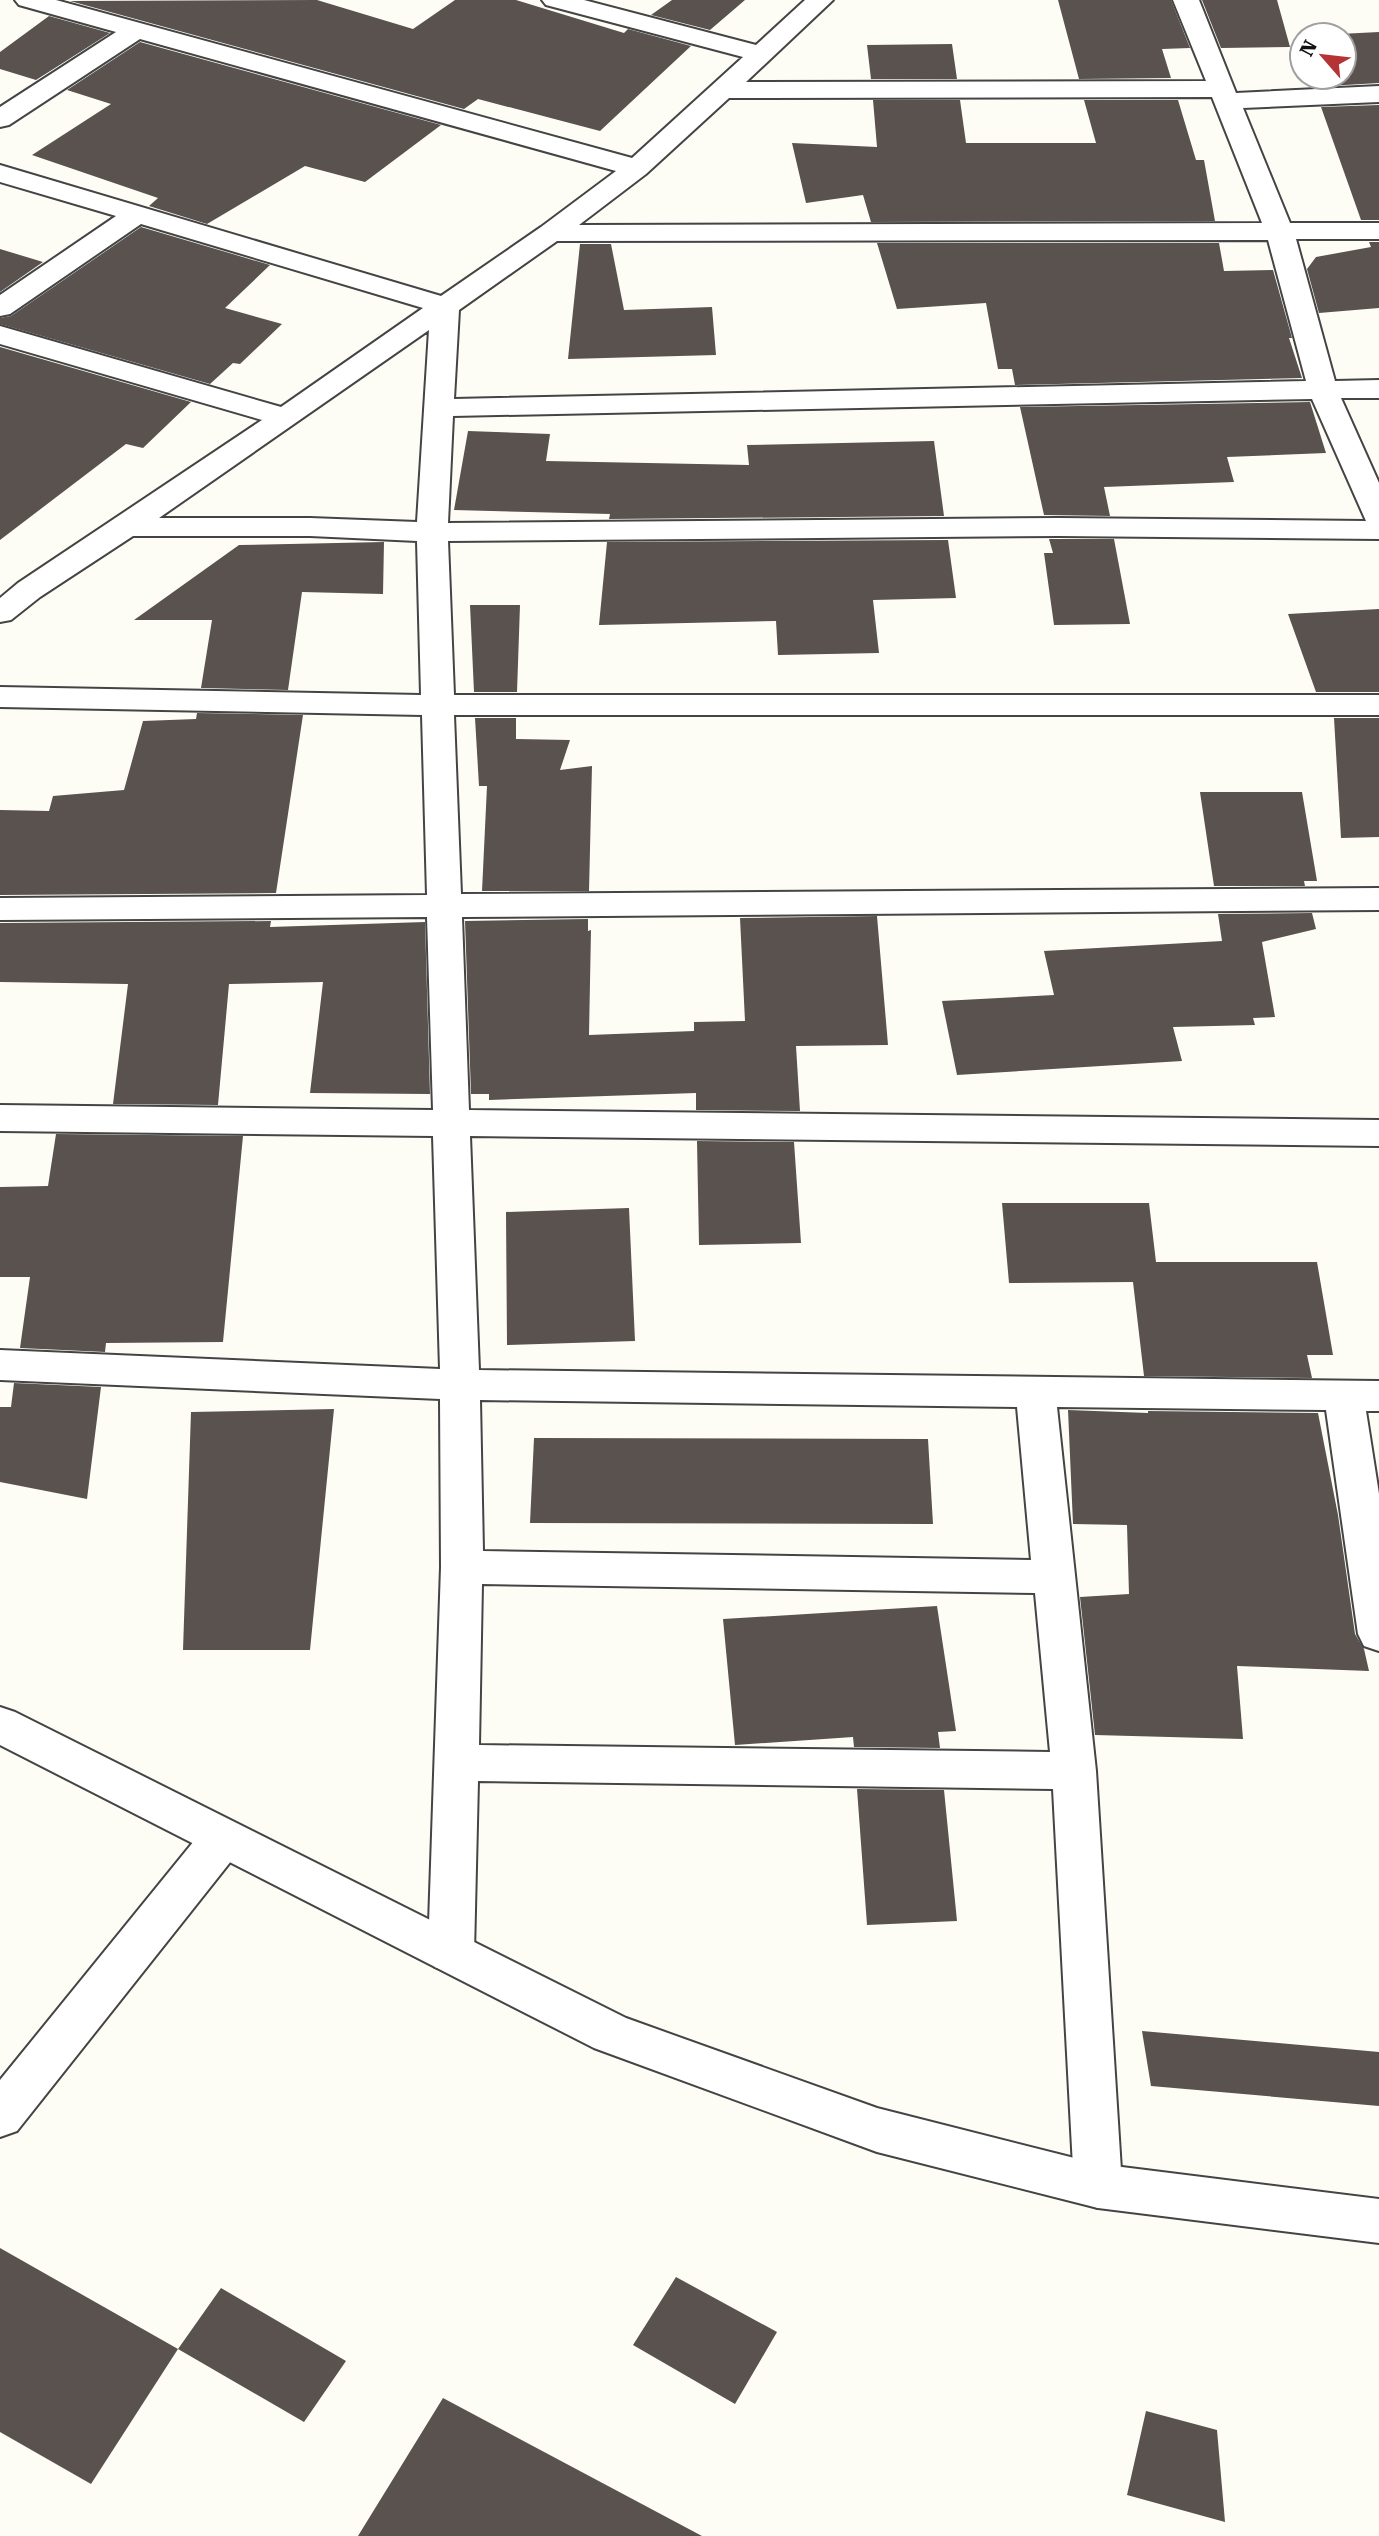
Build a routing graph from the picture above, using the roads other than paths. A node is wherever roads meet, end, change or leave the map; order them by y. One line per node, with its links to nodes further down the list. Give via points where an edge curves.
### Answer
1 (28, 0): 5 (street)
2 (555, 0): 6 (street)
3 (821, 0): 6 (street)
4 (1186, 0): 9 (street)
5 (136, 30): 10 (street); 11 (street)
6 (761, 54): 7 (street)
7 (723, 90): 9 (street); 11 (street)
8 (1379, 94): 9 (street)
9 (1224, 95): 16 (street)
10 (0, 119)
11 (637, 168): 15 (street)
12 (0, 173): 13 (street)
13 (137, 214): 17 (street); 18 (street)
14 (1379, 232): 16 (street)
15 (551, 233): 16 (street); 17 (street)
16 (1280, 233): 21 (street)
17 (445, 306): 22 (street); 23 (street)
18 (0, 308)
19 (0, 335): 23 (street)
20 (1379, 389): 21 (street)
21 (1323, 390): 22 (street); 24 (street)
22 (439, 408): 27 (street)
23 (285, 417): 25 (street)
24 (1379, 517)
25 (126, 527): 27 (street); 28 (street)
26 (1379, 530): 27 (street, via 1003,527)
27 (432, 532): 31 (street)
28 (14, 585): 29 (street)
29 (0, 613)
30 (0, 697): 31 (street)
31 (436, 705): 32 (street); 34 (street)
32 (1379, 705)
33 (1379, 899): 34 (street)
34 (446, 906): 35 (street); 37 (street)
35 (0, 909)
36 (0, 1118): 37 (street)
37 (452, 1123): 38 (street); 40 (street)
38 (1379, 1133)
39 (0, 1365): 40 (street)
40 (460, 1385): 41 (street); 43 (street)
41 (1035, 1392): 42 (street); 44 (street)
42 (1362, 1395): 45 (street)
43 (462, 1567): 44 (street); 47 (street)
44 (1052, 1577): 48 (street)
45 (1379, 1634)
46 (0, 1725): 49 (street)
47 (456, 1763): 48 (street); 50 (street)
48 (1074, 1771): 52 (street)
49 (223, 1838): 50 (street); 51 (street)
50 (451, 1953): 52 (street, via 610,2033 877,2130)
51 (0, 2116)
52 (1098, 2186): 53 (street)
53 (1379, 2221)

